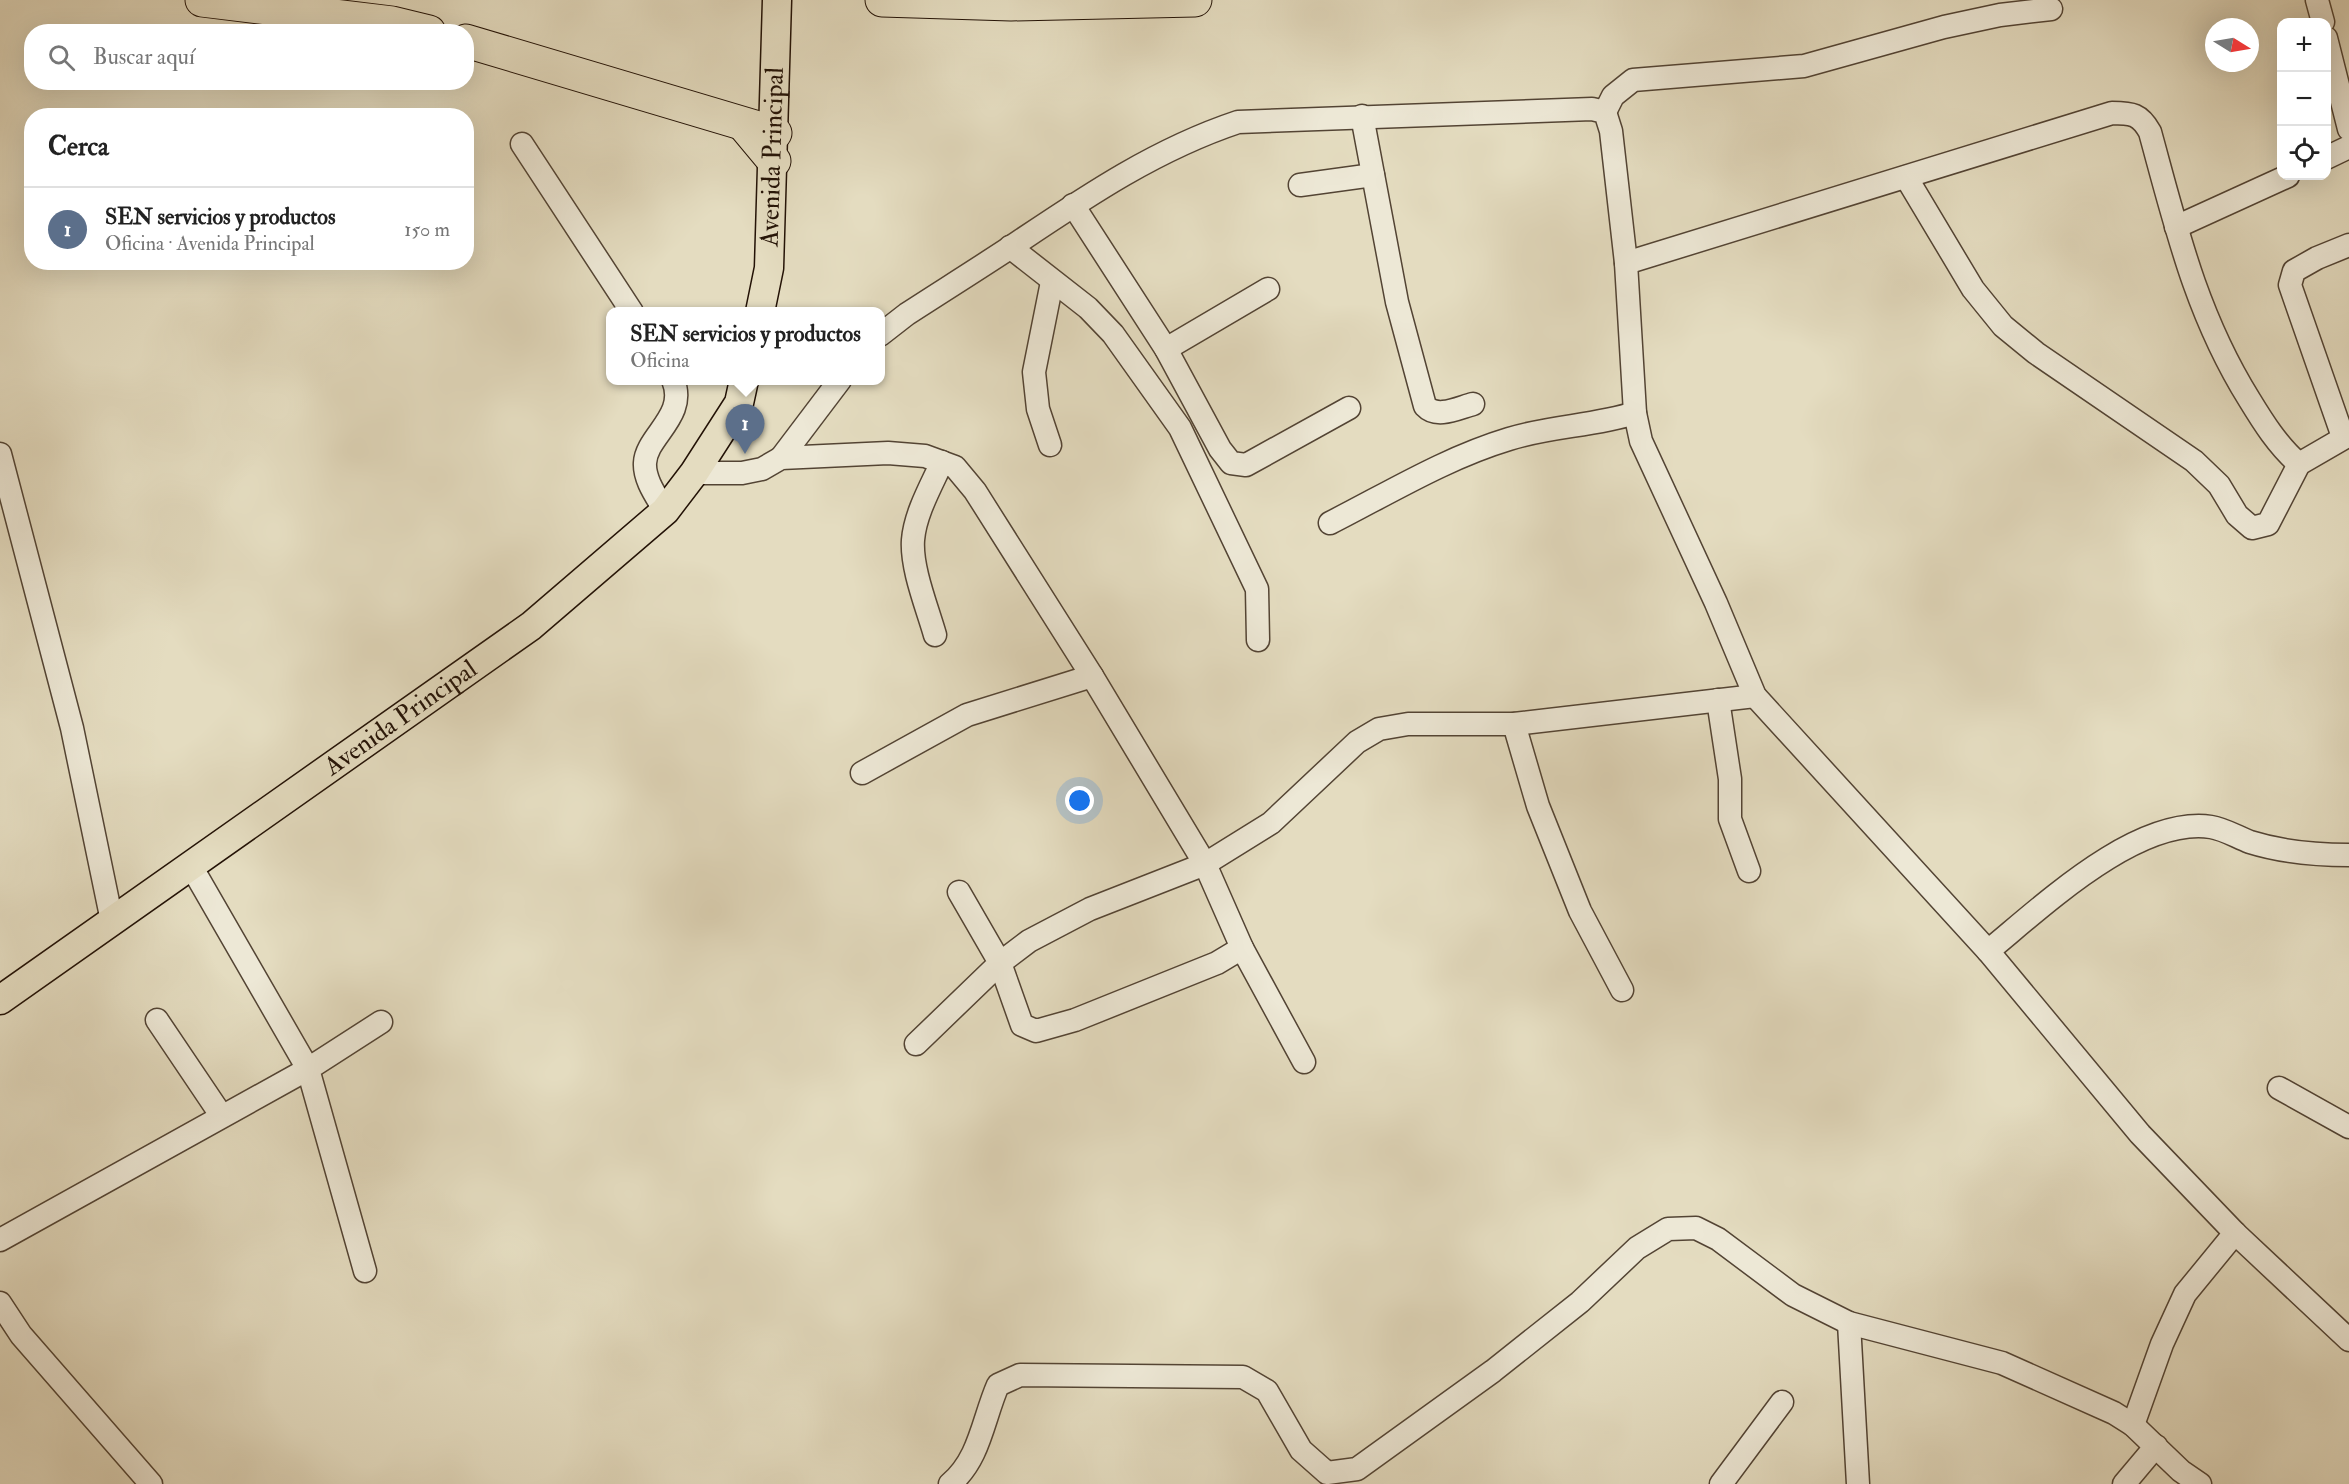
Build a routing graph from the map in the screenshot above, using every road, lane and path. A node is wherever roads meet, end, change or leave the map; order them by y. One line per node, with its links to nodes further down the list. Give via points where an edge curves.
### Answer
1 (202, 0): 8 (highway)
2 (777, 0): 14 (main road, Avenida Principal)
3 (882, 0): 4 (highway, via 1011,4)
4 (1195, 0)
5 (2317, 0): 7 (street)
6 (2051, 9): 11 (street, via 1944,27 1803,66 1634,80 1612,96)
7 (2322, 18)
8 (396, 24)
9 (474, 44): 14 (highway)
10 (2331, 58): 13 (street)
11 (1605, 112): 12 (street, via 1592,109); 26 (street, via 1611,130)
12 (1362, 116): 18 (street); 22 (street, via 1238,122 1164,152)
13 (2349, 129)
14 (764, 140): 30 (main road, Avenida Principal, via 769,268)
15 (522, 144): 29 (street)
16 (2349, 147): 17 (street)
17 (2331, 156)
18 (1373, 175): 21 (street); 36 (street, via 1397,302 1425,406 1440,413)
19 (1906, 177): 23 (street, via 2112,113 2133,113 2143,119 2150,132); 26 (street); 44 (street, via 1973,289 2003,327 2194,461 2219,485 2237,515 2252,528 2268,524)
20 (2279, 180): 23 (street)
21 (1300, 185)
22 (1072, 205): 25 (street); 32 (street)
23 (2176, 227): 44 (street, via 2197,298 2223,357 2271,433)
24 (2349, 245): 39 (street, via 2294,271 2290,285)
25 (1010, 248): 27 (street); 31 (street)
26 (1626, 263): 38 (street)
27 (1052, 282): 40 (street, via 1034,372 1038,409); 49 (street, via 1088,308 1113,334 1180,428 1257,589)
28 (1268, 289): 32 (street)
29 (629, 307)
30 (761, 307)
31 (885, 331)
32 (1166, 349): 37 (street, via 1220,449 1231,463 1239,466)
33 (673, 385): 46 (street, via 675,404 645,461 646,474)
34 (743, 385): 45 (main road, Avenida Principal, via 739,403)
35 (837, 385): 42 (street)
36 (1473, 404)
37 (1349, 408)
38 (1635, 412): 47 (street, via 1507,439 1451,460); 51 (street, via 1641,441)
39 (2346, 436): 44 (street)
40 (1050, 445)
41 (0, 454): 60 (street, via 80,759)
42 (782, 458): 43 (street, via 888,453 925,456); 45 (street, via 762,469 742,473)
43 (942, 462): 48 (street, via 913,539); 50 (street, via 955,467 975,491)
44 (2299, 464)
45 (694, 473): 46 (main road, Avenida Principal)
46 (665, 512): 57 (main road, Avenida Principal, via 531,626)
47 (1330, 523)
48 (934, 635)
49 (1258, 640)
50 (1092, 676): 54 (street, via 967,715); 56 (street)
51 (1755, 696): 52 (street); 62 (street)
52 (1718, 700): 53 (street); 58 (street, via 1730,779 1730,819)
53 (1514, 724): 56 (street, via 1407,724 1379,729 1357,742 1271,823); 64 (street, via 1538,806 1580,911)
54 (862, 773)
55 (2349, 855): 62 (street, via 2309,855 2251,842 2211,827 2170,829 2108,856)
56 (1205, 864): 61 (street); 63 (street, via 1090,909 1029,941)
57 (191, 866): 60 (main road, Avenida Principal); 70 (street)
58 (1749, 871)
59 (959, 892): 63 (street)
60 (112, 921): 65 (main road, Avenida Principal)
61 (1242, 948): 63 (street, via 1217,963 1075,1020 1036,1031 1022,1025); 69 (street)
62 (1988, 951): 74 (street, via 2140,1134)
63 (1000, 963): 68 (street)
64 (1622, 990)
65 (0, 1000)
66 (157, 1020): 72 (street)
67 (381, 1022): 70 (street)
68 (916, 1044)
69 (1304, 1062)
70 (308, 1069): 72 (street); 76 (street)
71 (2279, 1088): 73 (street)
72 (222, 1115): 75 (street)
73 (2349, 1127)
74 (2235, 1233): 79 (street); 81 (street, via 2185,1294)
75 (0, 1240)
76 (365, 1271)
77 (0, 1303): 83 (street, via 21,1335)
78 (1849, 1323): 81 (street, via 2002,1363); 84 (street, via 1792,1294 1718,1239 1696,1228 1668,1229 1637,1248 1580,1302 1493,1371 1357,1469 1327,1473 1301,1450 1268,1391 1243,1377 1020,1375 998,1385 980,1441 963,1473); 86 (street)
79 (2349, 1340)
80 (1782, 1401): 85 (street)
81 (2133, 1425): 82 (street)
82 (2156, 1446): 87 (street); 88 (street)
83 (151, 1484)
84 (950, 1484)
85 (1721, 1484)
86 (1858, 1484)
87 (2124, 1484)
88 (2200, 1484)

